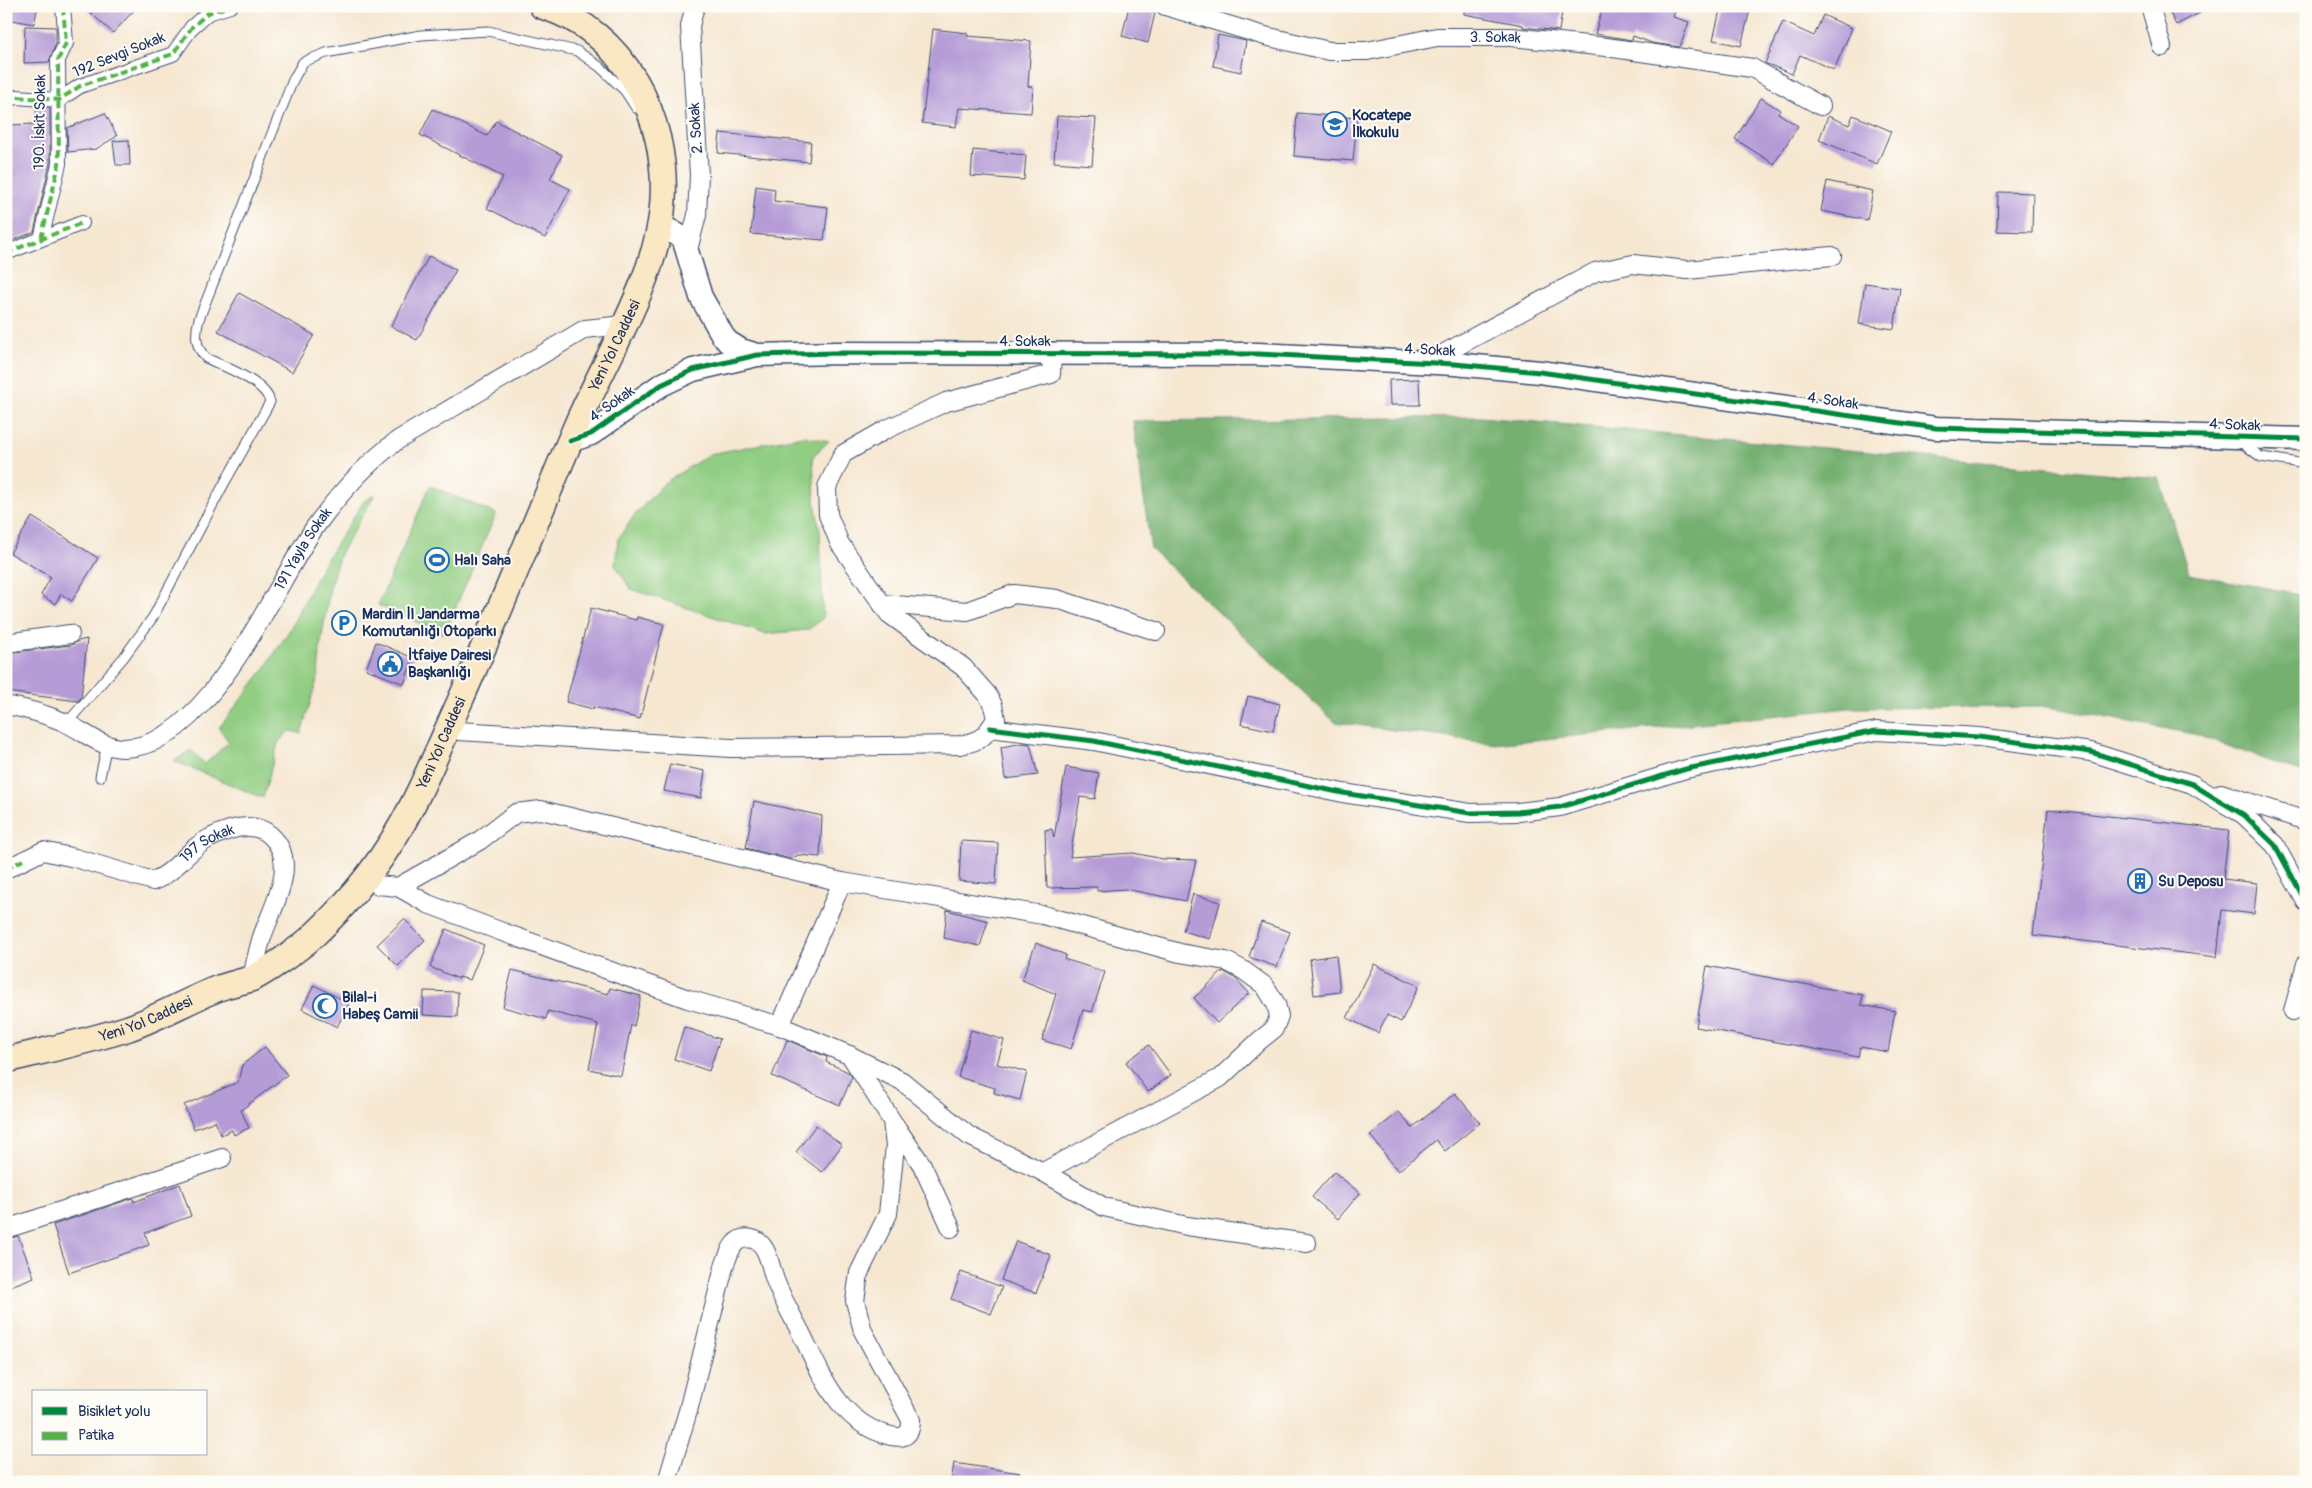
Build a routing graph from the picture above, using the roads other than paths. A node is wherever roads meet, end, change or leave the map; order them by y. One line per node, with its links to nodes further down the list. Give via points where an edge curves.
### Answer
1 (63, 6): 10 (street, 190. İskit Sokak, via 66,43 58,60)
2 (230, 6): 10 (street, 192 Sevgi Sokak, via 208,13 173,54 80,86)
3 (542, 6): 12 (main road, Yeni Yol Caddesi, via 580,24 601,40 625,66 644,93)
4 (577, 6): 14 (main road, Yeni Yol Caddesi, via 627,48 660,101 675,174)
5 (695, 6): 16 (street, 2. Sokak, via 690,26 699,175 697,215)
6 (1165, 6): 11 (street, 3. Sokak, via 1330,51 1368,51 1437,37 1512,37 1752,68)
7 (2150, 6): 8 (street)
8 (2162, 47)
9 (6, 100): 10 (street, via 16,97)
10 (59, 100): 15 (street, 190. İskit Sokak, via 59,164)
11 (1821, 106)
12 (659, 138): 14 (main road, Yeni Yol Caddesi, via 664,176); 32 (lane, via 625,91 577,51 488,31 421,36 326,53 303,62 293,80 196,330 200,352 206,358 260,387 270,402 153,616 124,657)
13 (82, 223): 15 (street)
14 (665, 230): 16 (street, 2. Sokak, via 683,238); 19 (main road, Yeni Yol Caddesi); 23 (main road, Yeni Yol Caddesi, via 646,302)
15 (41, 239): 17 (street)
16 (688, 250): 21 (street, 2. Sokak, via 701,297 723,336 741,350)
17 (6, 253)
18 (1832, 256): 22 (street, via 1687,270 1633,264 1595,272)
19 (624, 325): 23 (main road, Yeni Yol Caddesi); 35 (street, 191 Yayla Sokak, via 585,329 377,455 354,478 315,528 242,650 198,709 183,723 153,741 130,747)
20 (1052, 354): 21 (street, 4. Sokak); 22 (street, 4. Sokak, via 1258,354); 27 (street, via 1051,374 946,402 843,454 827,487 828,515 840,544)
21 (757, 355): 23 (street, 4. Sokak, via 706,366 670,379)
22 (1426, 363): 24 (street, 4. Sokak, via 1540,372 1936,428)
23 (581, 437): 34 (main road, Yeni Yol Caddesi); 44 (main road, Yeni Yol Caddesi, via 413,805 398,830 356,892 309,940)
24 (2233, 437): 25 (street, 4. Sokak); 26 (lane, via 2262,457)
25 (2306, 439)
26 (2306, 464)
27 (882, 604): 28 (street, via 967,611 1014,594 1057,599); 33 (street, via 889,614 963,666 993,705 996,719)
28 (1156, 631)
29 (70, 634): 30 (street)
30 (6, 642)
31 (6, 705): 32 (street, 191 Yayla Sokak, via 40,712)
32 (67, 723): 35 (street, 191 Yayla Sokak)
33 (990, 728): 34 (street, via 985,736 973,743 960,745 731,748); 37 (street, via 1094,741 1343,793 1470,813 1560,807 1686,769 1876,731 1979,737 2091,752)
34 (459, 731): 41 (main road, Yeni Yol Caddesi)
35 (107, 744): 36 (lane)
36 (100, 777)
37 (2192, 784): 38 (street); 42 (street, via 2244,815 2275,845)
38 (2306, 821)
39 (6, 869): 44 (street, 197 Sokak, via 43,851 153,881 164,877 208,839 244,826 256,827 278,841 284,875 262,937)
40 (842, 882): 41 (street, via 541,810 516,813 479,841); 46 (street); 52 (street, via 1043,915 1226,961 1265,986 1279,1016 1274,1029 1220,1078)
41 (388, 886): 46 (street, via 428,904 688,999); 49 (main road, Yeni Yol Caddesi, via 328,937 252,987 137,1037)
42 (2306, 902)
43 (2306, 964): 45 (street)
44 (252, 978): 48 (main road, Yeni Yol Caddesi, via 219,988 127,1028)
45 (2293, 1011)
46 (780, 1026): 47 (street)
47 (850, 1055): 50 (street); 52 (street, via 902,1081 969,1136)
48 (6, 1060)
49 (6, 1073)
50 (892, 1121): 53 (street, via 922,1165); 56 (street, via 895,1146 888,1214 859,1273 855,1301 863,1331 911,1420 907,1436 885,1435 847,1413 830,1392 775,1281 762,1245 752,1239 740,1239 732,1245 724,1267)
51 (222, 1158): 54 (street)
52 (1043, 1172): 55 (street, via 1104,1207 1187,1226)
53 (951, 1228)
54 (6, 1229)
55 (1307, 1244)
56 (667, 1482)

